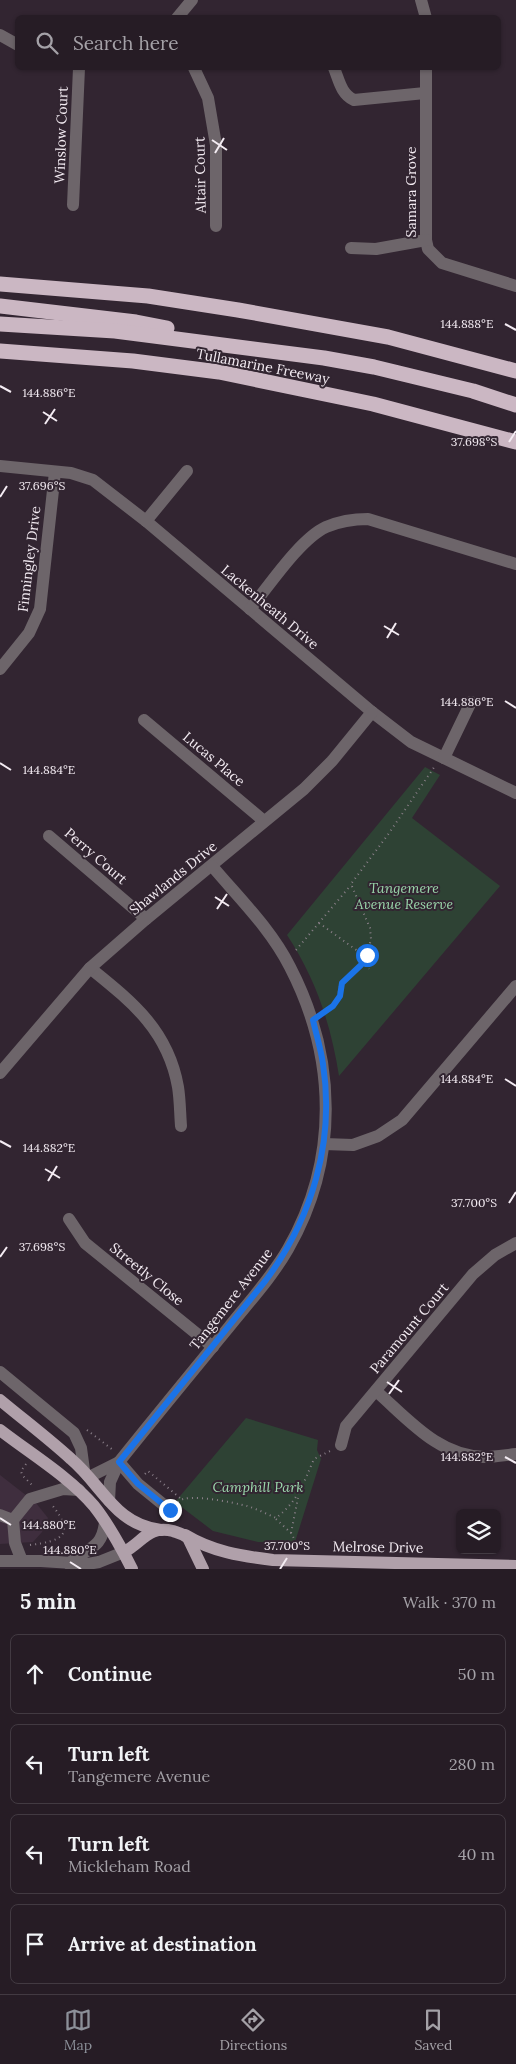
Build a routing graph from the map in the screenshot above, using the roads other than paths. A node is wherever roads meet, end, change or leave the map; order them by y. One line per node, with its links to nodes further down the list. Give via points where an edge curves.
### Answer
1 (192, 0): 3 (street)
2 (421, 0): 4 (street)
3 (180, 15)
4 (425, 15)
5 (0, 35): 6 (street)
6 (15, 43)
7 (79, 70): 12 (street, Winslow Court)
8 (195, 70): 13 (street, Altair Court, via 208,98 216,145)
9 (335, 70): 11 (street, via 343,91 354,100)
10 (426, 70): 11 (street, Samara Grove)
11 (425, 93): 14 (street, Samara Grove)
12 (73, 205)
13 (216, 226)
14 (426, 240): 15 (street, via 376,248); 17 (street, Samara Grove, via 428,250 442,263)
15 (351, 248)
16 (0, 284): 22 (highway, via 148,296 247,311 388,337)
17 (516, 286)
18 (0, 306): 21 (highway, via 136,322)
19 (0, 324): 21 (highway, Tullamarine Freeway, via 115,331)
20 (0, 350): 24 (highway, Tullamarine Freeway, via 219,372 373,404)
21 (324, 358): 23 (highway, Tullamarine Freeway, via 437,382)
22 (516, 372)
23 (516, 405)
24 (516, 442)
25 (0, 466): 27 (street, Lackenheath Drive)
26 (188, 471): 28 (street)
27 (54, 472): 28 (street, Lackenheath Drive, via 71,473 92,480); 31 (street, Finningley Drive, via 40,609 29,633)
28 (146, 521): 30 (street, Lackenheath Drive)
29 (516, 564): 30 (street, via 368,519 348,520 325,527 314,535)
30 (250, 609): 33 (street, Lackenheath Drive)
31 (0, 669)
32 (471, 702): 35 (street)
33 (372, 712): 35 (street, Lackenheath Drive, via 411,742); 37 (street, Shawlands Drive, via 332,761)
34 (144, 720): 37 (street, Lucas Place)
35 (442, 758): 36 (street, Lackenheath Drive)
36 (516, 793)
37 (264, 821): 39 (street, Shawlands Drive)
38 (49, 836): 40 (street, Perry Court)
39 (212, 866): 40 (street, Shawlands Drive); 45 (street, Tangemere Avenue, via 256,917 290,966 313,1020 324,1065)
40 (146, 919): 41 (street, Shawlands Drive)
41 (90, 968): 43 (street, Shawlands Drive); 44 (street, via 132,1003 157,1032 178,1086)
42 (516, 986): 45 (street, via 402,1120 378,1136 353,1145)
43 (0, 1074)
44 (181, 1126)
45 (324, 1144): 48 (street, Tangemere Avenue, via 307,1210 288,1249)
46 (69, 1219): 48 (street, Streetly Close, via 85,1243)
47 (516, 1243): 50 (street, Paramount Court, via 495,1255 474,1274)
48 (213, 1347): 55 (street, Tangemere Avenue)
49 (0, 1372): 56 (street, via 74,1434 81,1448)
50 (376, 1391): 53 (street, Paramount Court, via 346,1426); 54 (street, via 431,1440 457,1453 485,1457)
51 (0, 1400): 56 (main road, Melrose Drive)
52 (0, 1430): 57 (main road)
53 (341, 1445)
54 (516, 1454)
55 (120, 1460): 56 (street, Tangemere Avenue); 58 (street, Tangemere Avenue, via 110,1482); 59 (street, via 138,1484)
56 (86, 1473): 58 (main road, Melrose Drive)
57 (78, 1490): 61 (street, via 63,1489 30,1498); 62 (main road)
58 (109, 1502): 63 (main road, Melrose Drive, via 128,1519)
59 (170, 1510)
60 (0, 1515): 61 (street)
61 (13, 1520): 66 (street, via 15,1544)
62 (105, 1522): 65 (main road); 68 (street, via 99,1542)
63 (161, 1530): 64 (main road, Melrose Drive); 65 (main road, via 147,1534)
64 (185, 1535): 69 (main road, Melrose Drive, via 225,1553 273,1560); 71 (main road)
65 (124, 1552): 68 (street, via 93,1563); 70 (main road)
66 (22, 1561): 67 (street); 68 (street)
67 (0, 1562)
68 (69, 1564)
69 (516, 1566)
70 (132, 1569)
71 (203, 1569)

